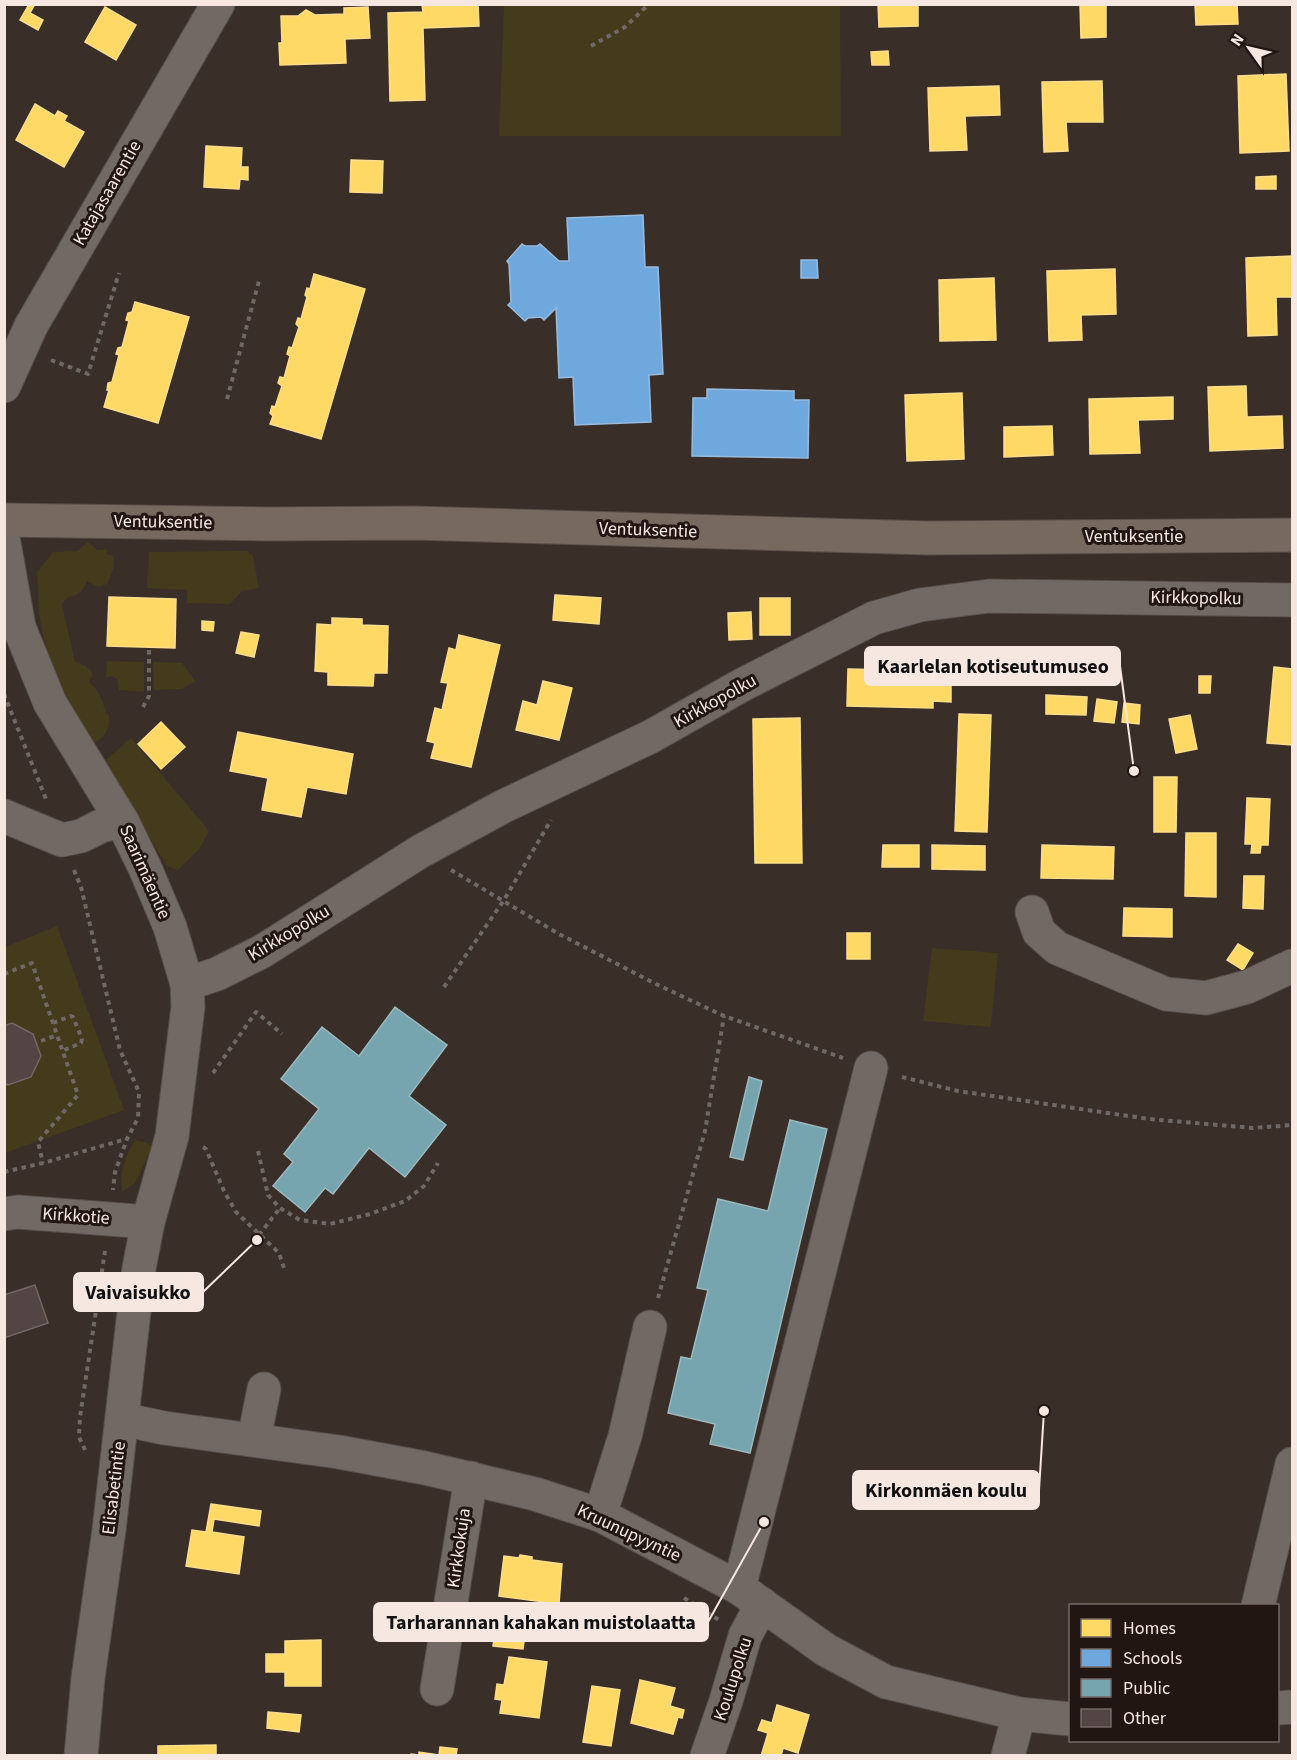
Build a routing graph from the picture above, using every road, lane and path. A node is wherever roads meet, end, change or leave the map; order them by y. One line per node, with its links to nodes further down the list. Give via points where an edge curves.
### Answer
1 (218, 4): 6 (street, Katajasaarentie)
2 (649, 4): 3 (path, via 625,27)
3 (591, 46)
4 (119, 273): 6 (path, via 88,375)
5 (259, 281): 8 (path)
6 (21, 347): 7 (street, Katajasaarentie)
7 (4, 386)
8 (227, 399)
9 (4, 520): 10 (main road, Ventuksentie, via 413,523 928,538)
10 (1293, 535)
11 (4, 543): 18 (street, Saarimäentie, via 19,627 50,702)
12 (1293, 600): 16 (street, Kirkkopolku, via 989,596 920,606 874,618)
13 (149, 647): 15 (path, via 149,696)
14 (4, 694): 19 (path)
15 (143, 707)
16 (580, 770): 20 (street, Kirkkopolku); 21 (path)
17 (4, 816): 19 (street)
18 (122, 821): 19 (street); 25 (street, Saarimäentie, via 170,927)
19 (62, 840): 36 (path, via 81,887 120,1050 139,1092 138,1118)
20 (421, 851): 21 (path); 25 (street, Kirkkopolku, via 261,952 218,974)
21 (504, 900): 26 (path); 27 (path, via 559,934)
22 (1032, 912): 23 (street, via 1039,932 1057,948 1166,994 1206,998 1247,987)
23 (1293, 966)
24 (4, 974): 28 (path, via 32,963)
25 (187, 984): 37 (street, Saarimäentie, via 188,1006)
26 (444, 987)
27 (724, 1016): 33 (path); 49 (path, via 705,1131)
28 (52, 1023): 30 (path); 32 (path, via 74,1017 82,1039)
29 (282, 1034): 34 (path, via 256,1012)
30 (57, 1035): 31 (path); 32 (path)
31 (41, 1041)
32 (62, 1051): 40 (path, via 78,1095 38,1142)
33 (871, 1068): 35 (path, via 958,1091 1138,1118 1253,1128); 58 (street, Koulupolku)
34 (209, 1080)
35 (1293, 1125)
36 (133, 1130): 37 (path); 38 (path)
37 (172, 1136): 46 (street, Saarimäentie); 47 (path, via 193,1139 206,1149 236,1212)
38 (127, 1139): 40 (path); 45 (path, via 115,1172)
39 (258, 1150): 43 (path, via 268,1195)
40 (43, 1163): 42 (path)
41 (438, 1163): 43 (path, via 424,1185 405,1201 370,1214 330,1224 300,1220)
42 (4, 1172)
43 (280, 1208): 47 (path)
44 (4, 1214): 45 (street, Kirkkotie)
45 (111, 1218): 46 (street, Kirkkotie); 53 (path, via 79,1437 85,1451)
46 (148, 1222): 51 (street, Elisabetintie)
47 (259, 1235): 48 (path, via 279,1253)
48 (284, 1268)
49 (650, 1327): 56 (street, via 625,1436)
50 (264, 1389): 52 (street)
51 (122, 1419): 52 (street, Kruunupyyntie); 53 (street, Elisabetintie)
52 (254, 1439): 55 (street, Kruunupyyntie)
53 (117, 1453): 64 (street, Elisabetintie)
54 (1293, 1464): 59 (street)
55 (471, 1478): 56 (street, Kruunupyyntie); 61 (street, Kirkkokuja)
56 (600, 1515): 58 (street, Kruunupyyntie)
57 (674, 1592): 60 (path)
58 (750, 1596): 60 (street, Koulupolku); 62 (street, Kruunupyyntie, via 826,1650 886,1682)
59 (1258, 1604)
60 (745, 1636): 65 (street, Koulupolku)
61 (437, 1689)
62 (1019, 1714): 63 (street, Kruunupyyntie); 66 (street)
63 (1069, 1719)
64 (81, 1755)
65 (706, 1755)
66 (1008, 1755)

